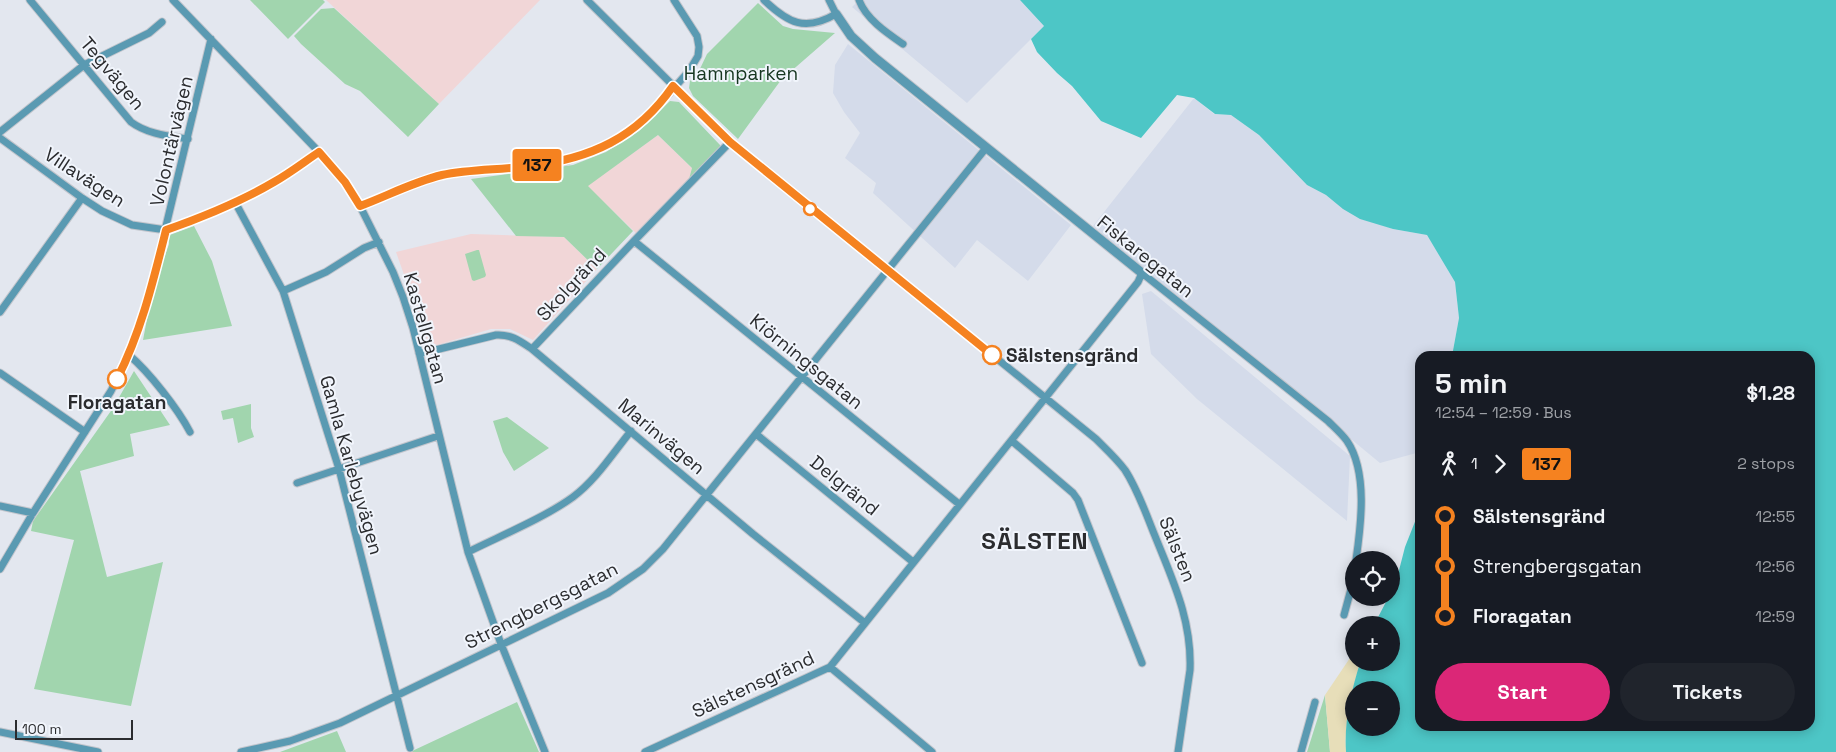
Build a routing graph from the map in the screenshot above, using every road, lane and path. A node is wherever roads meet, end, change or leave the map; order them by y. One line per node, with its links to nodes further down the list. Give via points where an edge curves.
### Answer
1 (30, 0): 12 (street, Tegvägen)
2 (173, 0): 10 (street, Kastellgatan)
3 (587, 0): 13 (street, Sälsten)
4 (674, 0): 13 (street, via 690,22 699,47 698,56 689,71)
5 (764, 0): 8 (street, via 791,22 823,22)
6 (829, 0): 8 (street)
7 (859, 0): 11 (street, via 868,15)
8 (836, 14): 18 (street, Fiskaregatan, via 860,46)
9 (162, 22): 12 (street, via 149,33)
10 (212, 39): 16 (street, Volontärvägen); 19 (street, Kastellgatan)
11 (903, 44)
12 (84, 65): 14 (street); 16 (street, Tegvägen, via 131,122 154,133)
13 (673, 86): 17 (street, Sälsten); 22 (street, via 631,131 589,153 566,161 443,175)
14 (0, 132)
15 (0, 138): 20 (street, Villavägen)
16 (188, 139): 23 (street, Volontärvägen)
17 (730, 142): 25 (street, Skolgränd); 26 (street, Sälsten)
18 (986, 148): 26 (street, Strengbergsgatan); 27 (street, Fiskaregatan)
19 (319, 152): 21 (street, Villavägen, via 274,182); 22 (street, Kastellgatan, via 345,182)
20 (82, 198): 23 (street, Villavägen, via 132,225); 29 (street)
21 (235, 202): 23 (street, Villavägen); 28 (street, Gamla Karlebyvägen)
22 (360, 206): 24 (street, Kastellgatan)
23 (166, 230): 32 (street, Volontärvägen, via 144,317)
24 (379, 242): 28 (street, via 326,272); 31 (street, Kastellgatan, via 404,297)
25 (635, 242): 30 (street, Skolgränd); 34 (street, Kiörningsgatan)
26 (887, 270): 34 (street, Strengbergsgatan); 35 (street, Sälsten)
27 (1142, 273): 35 (street, Sälstensgränd); 48 (street, Fiskaregatan, via 1328,421 1347,441 1357,467 1360,488)
28 (283, 291): 42 (street, Gamla Karlebyvägen)
29 (0, 312)
30 (532, 349): 31 (street, Marinvägen, via 504,334); 36 (street, Marinvägen)
31 (419, 353): 40 (street, Kastellgatan)
32 (129, 355): 37 (street, Volontärvägen); 38 (street, via 141,365)
33 (0, 373): 37 (street)
34 (802, 377): 39 (street, Strengbergsgatan); 45 (street, Kiörningsgatan)
35 (1044, 398): 41 (street, Sälstensgränd); 67 (street, Sälsten, via 1096,439 1125,470 1176,588 1187,622 1190,656)
36 (632, 431): 44 (street, Marinvägen); 49 (street, via 574,496)
37 (85, 432): 47 (street, Volontärvägen)
38 (190, 432)
39 (756, 434): 44 (street, Strengbergsgatan); 50 (street, Delgränd)
40 (438, 436): 42 (street); 49 (street, Kastellgatan)
41 (1012, 440): 45 (street, Sälstensgränd); 56 (street, via 1078,500)
42 (339, 468): 43 (street); 58 (street, Gamla Karlebyvägen)
43 (297, 483)
44 (707, 494): 54 (street, Marinvägen); 55 (street, Strengbergsgatan, via 663,549 625,582)
45 (959, 504): 50 (street, Sälstensgränd)
46 (0, 506): 47 (street)
47 (33, 513): 51 (street, Volontärvägen)
48 (1357, 551)
49 (468, 552): 55 (street, Kastellgatan)
50 (914, 562): 54 (street, Sälstensgränd)
51 (0, 570)
52 (1346, 606): 53 (street)
53 (1344, 614)
54 (865, 623): 57 (street, Sälstensgränd)
55 (501, 644): 58 (street, Strengbergsgatan); 64 (street, Kastellgatan)
56 (1142, 663)
57 (830, 667): 65 (street, Sälstensgränd); 66 (street)
58 (396, 696): 61 (street, Gamla Karlebyvägen); 63 (street, Strengbergsgatan, via 310,734)
59 (1315, 702): 68 (street)
60 (0, 732): 62 (street)
61 (410, 748)
62 (98, 752)
63 (242, 752)
64 (544, 752)
65 (645, 752)
66 (932, 752)
67 (1178, 752)
68 (1300, 752)

